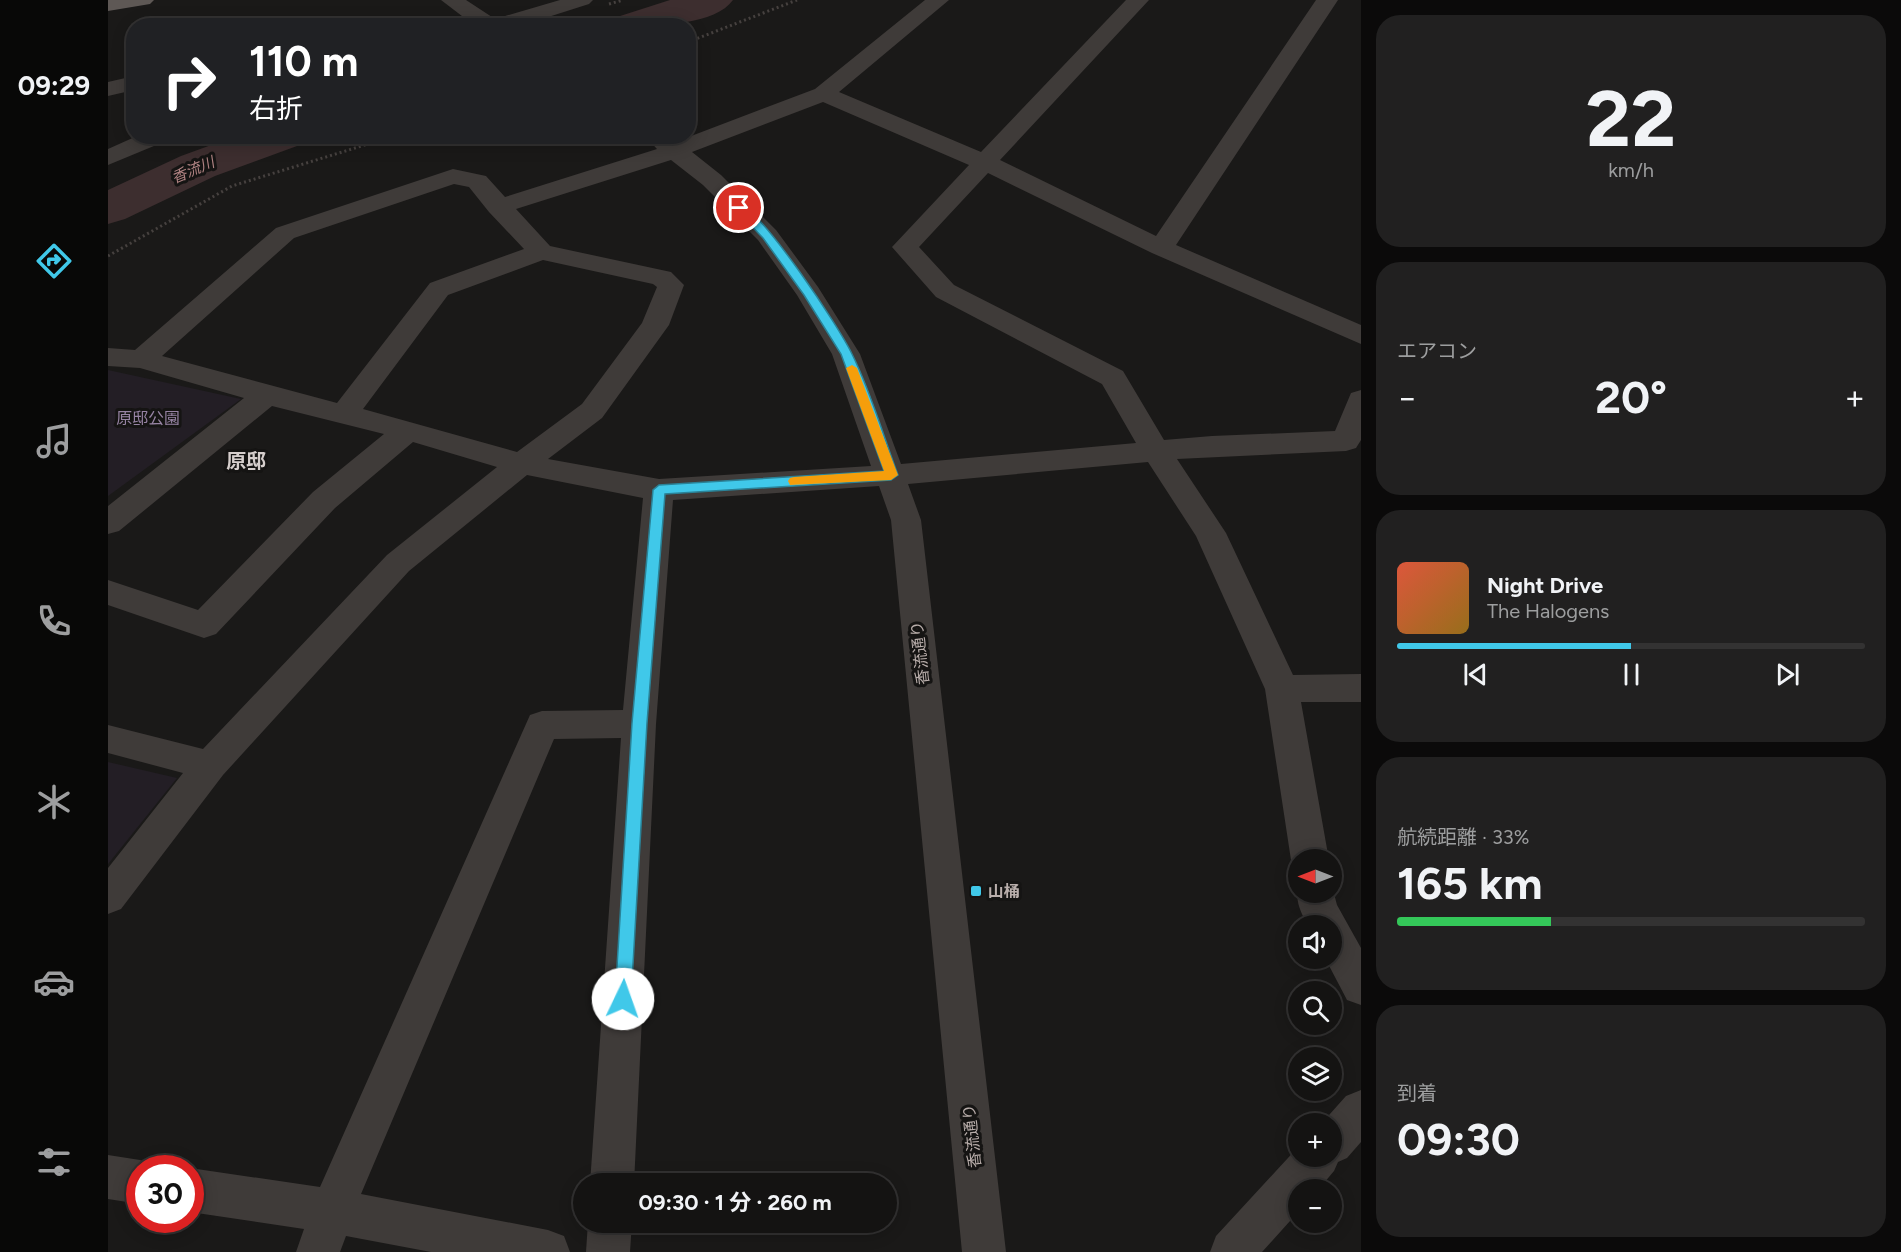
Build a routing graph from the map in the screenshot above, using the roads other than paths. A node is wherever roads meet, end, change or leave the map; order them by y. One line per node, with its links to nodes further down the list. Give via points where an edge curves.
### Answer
1 (143, 0): 7 (main road)
2 (452, 0): 8 (street)
3 (582, 0): 9 (street)
4 (938, 0): 12 (street)
5 (1138, 0): 17 (street)
6 (1327, 0): 19 (street)
7 (108, 5)
8 (478, 18)
9 (522, 18)
10 (126, 84): 11 (street)
11 (108, 88)
12 (823, 94): 13 (street); 17 (street)
13 (696, 134)
14 (140, 144): 16 (street)
15 (665, 144): 18 (street); 31 (street, 香流通り, via 712,180 767,235 809,293 846,354)
16 (108, 158)
17 (986, 163): 19 (street); 29 (street, via 904,247 945,291 1113,378)
18 (498, 207): 20 (street); 23 (street, via 477,181 453,176 285,233)
19 (1161, 248): 21 (street)
20 (541, 252): 26 (street, via 440,290); 30 (street, via 662,278 671,285 655,325 592,411)
21 (1361, 335)
22 (108, 357): 23 (street)
23 (141, 359): 24 (street)
24 (267, 395): 26 (street); 33 (street)
25 (1361, 400): 28 (street)
26 (345, 413): 27 (street)
27 (408, 430): 30 (street); 34 (street, via 324,500 204,625)
28 (1354, 447): 29 (street, via 1212,446)
29 (1155, 450): 31 (street); 36 (street, via 1210,533)
30 (521, 464): 32 (street); 39 (street, via 398,563)
31 (891, 475): 32 (street); 56 (street, 香流通り, via 906,520)
32 (659, 490): 37 (street)
33 (108, 523)
34 (108, 592)
35 (1361, 688): 36 (street)
36 (1282, 689): 40 (street)
37 (639, 723): 47 (street); 51 (street, via 542,725)
38 (108, 739): 39 (street)
39 (210, 765): 41 (street)
40 (1308, 849)
41 (108, 897)
42 (1342, 952): 43 (street)
43 (1361, 987)
44 (1361, 1111): 45 (street)
45 (1342, 1132)
46 (1309, 1167): 57 (street)
47 (613, 1173)
48 (108, 1178): 49 (street)
49 (126, 1180)
50 (204, 1192): 51 (street)
51 (332, 1211): 53 (street); 54 (street)
52 (609, 1233): 55 (street)
53 (318, 1252)
54 (548, 1252)
55 (608, 1252)
56 (984, 1252)
57 (1232, 1252)

